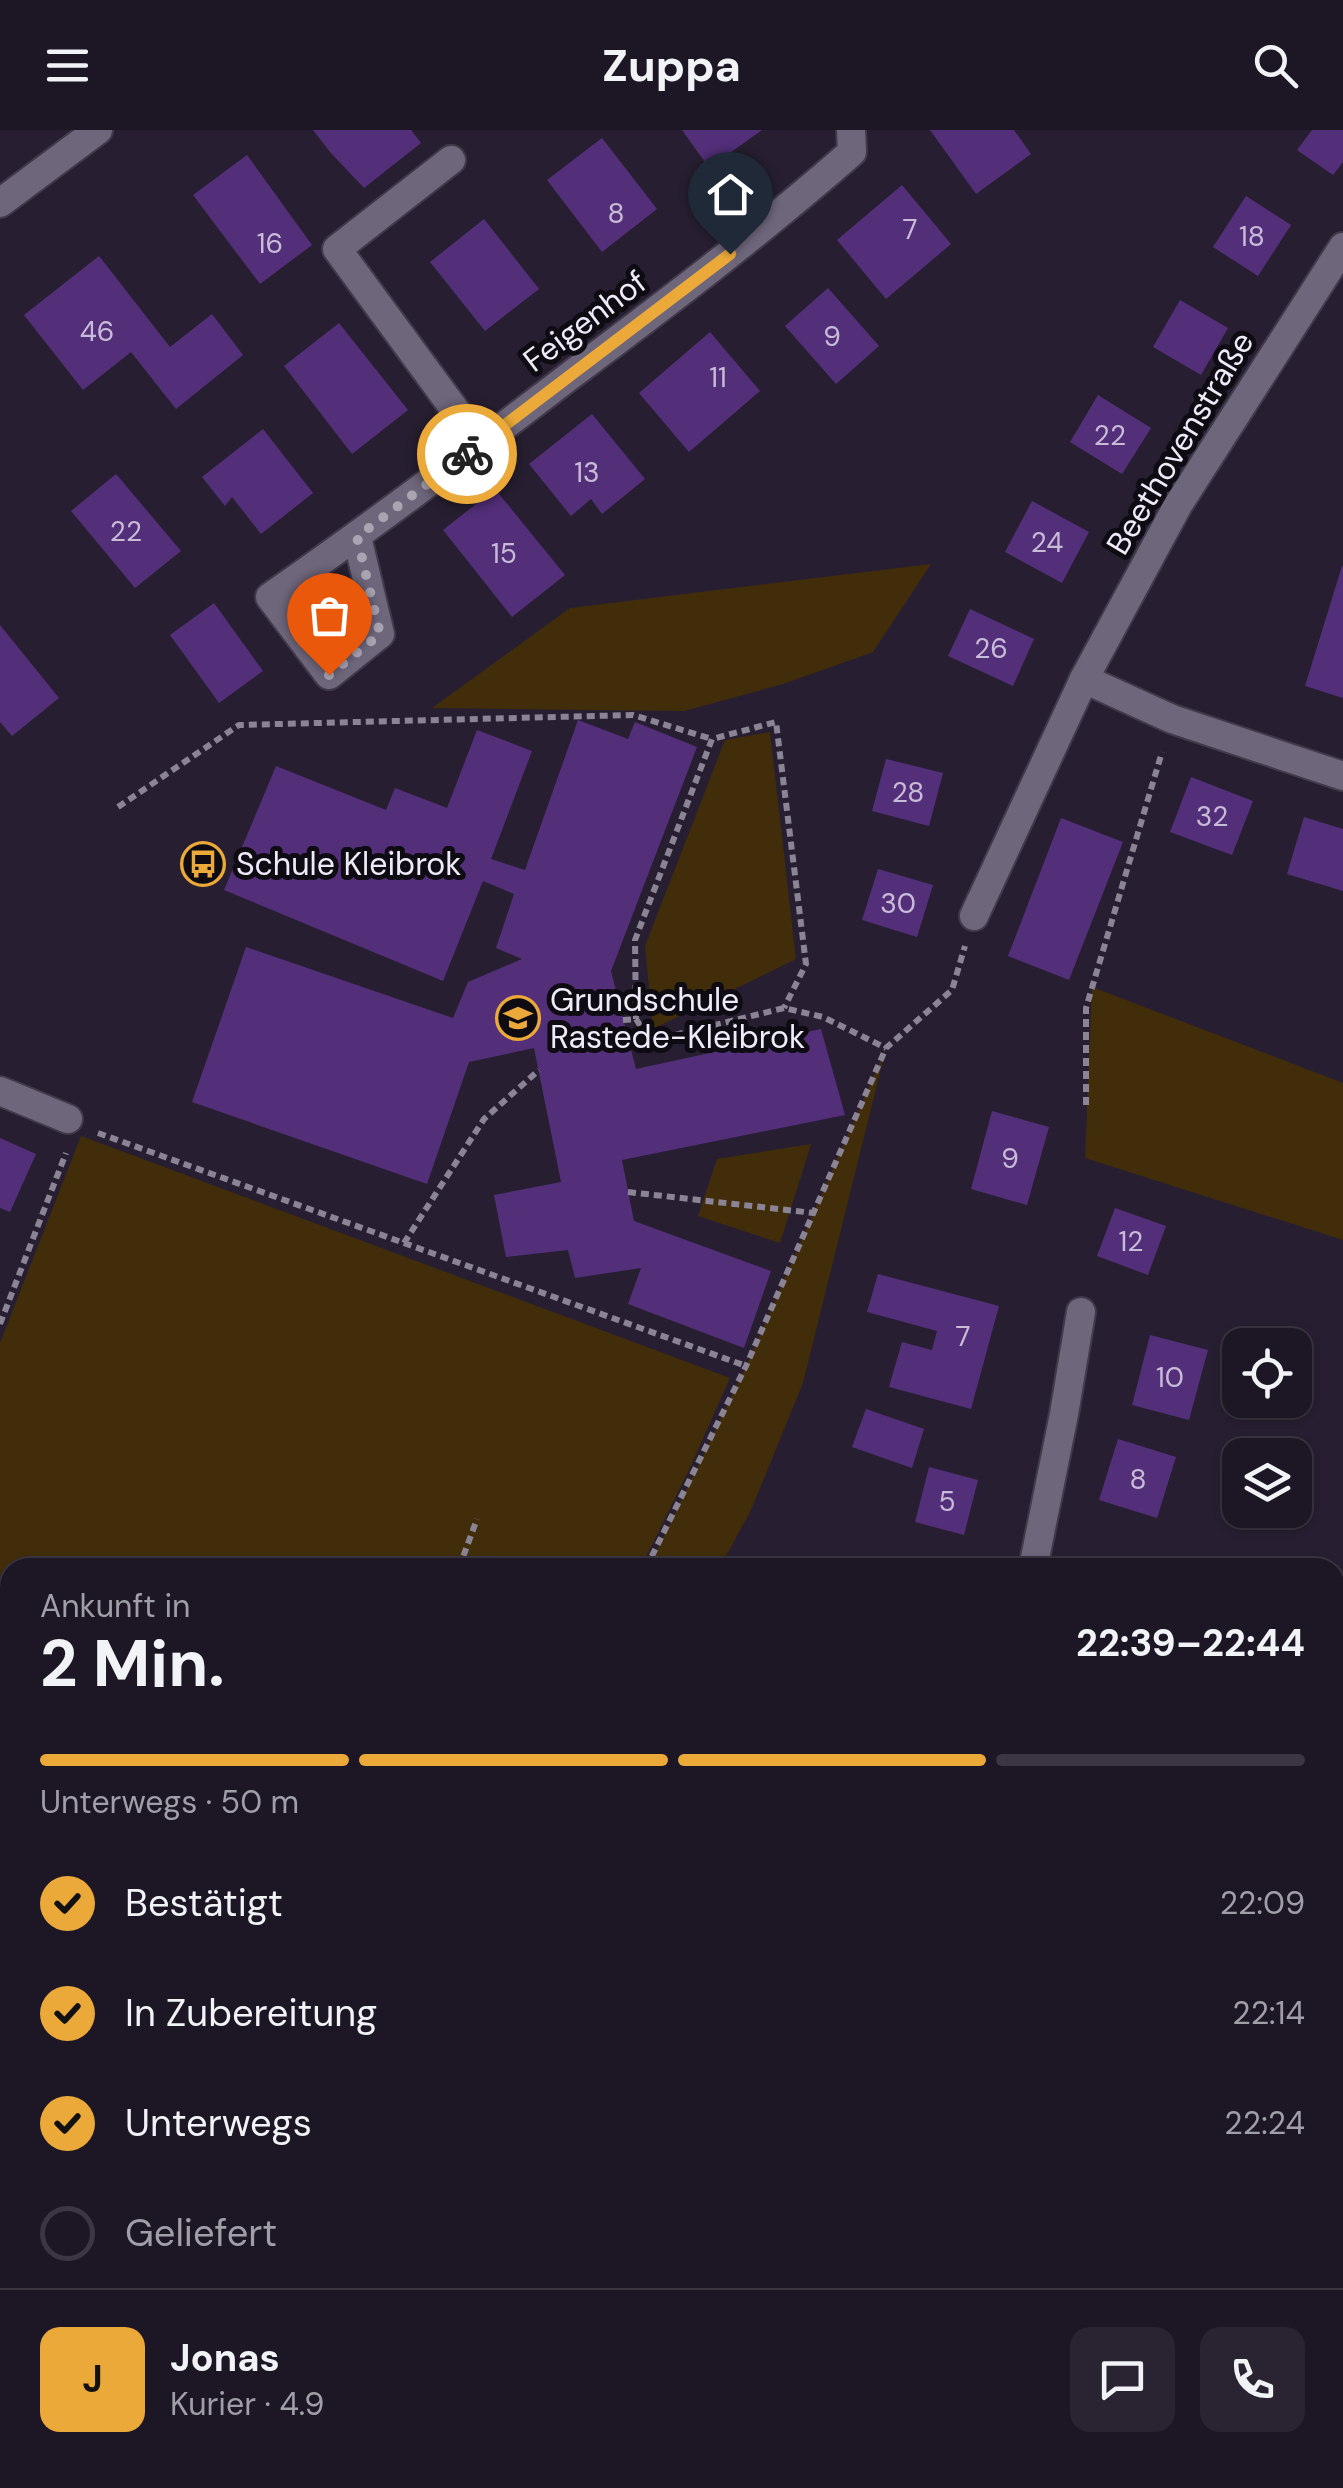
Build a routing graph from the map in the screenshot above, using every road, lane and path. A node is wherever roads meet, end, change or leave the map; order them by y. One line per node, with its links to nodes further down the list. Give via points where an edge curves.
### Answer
1 (98, 130): 4 (street)
2 (851, 130): 6 (street, Feigenhof, via 852,152 782,213)
3 (451, 160): 6 (street, via 337,249)
4 (0, 203)
5 (1343, 247): 8 (street, Beethovenstraße, via 1178,505)
6 (480, 444): 7 (street, Feigenhof)
7 (357, 537): 7 (street, Feigenhof, via 270,598 329,675 380,634)
8 (1084, 680): 9 (street); 13 (street, Beethovenstraße)
9 (1172, 719): 11 (street); 20 (path, via 1086,1008)
10 (712, 740): 12 (path, via 633,716 240,725); 14 (path, via 776,722 806,964); 15 (path, via 634,940)
11 (1343, 776)
12 (118, 807)
13 (974, 916): 17 (path, via 952,990)
14 (784, 1008): 15 (path, via 650,1041); 17 (path, via 823,1017)
15 (636, 1019): 16 (path)
16 (623, 1020)
17 (886, 1048): 23 (path)
18 (538, 1070): 24 (path, via 484,1120)
19 (0, 1091): 21 (street)
20 (1086, 1104)
21 (72, 1122): 24 (path); 26 (path)
22 (628, 1192): 23 (path)
23 (814, 1213): 27 (path)
24 (404, 1243): 27 (path)
25 (1081, 1312): 31 (street)
26 (0, 1324)
27 (746, 1366): 30 (path)
28 (477, 1520): 29 (path)
29 (462, 1558)
30 (651, 1558)
31 (1035, 1558)

